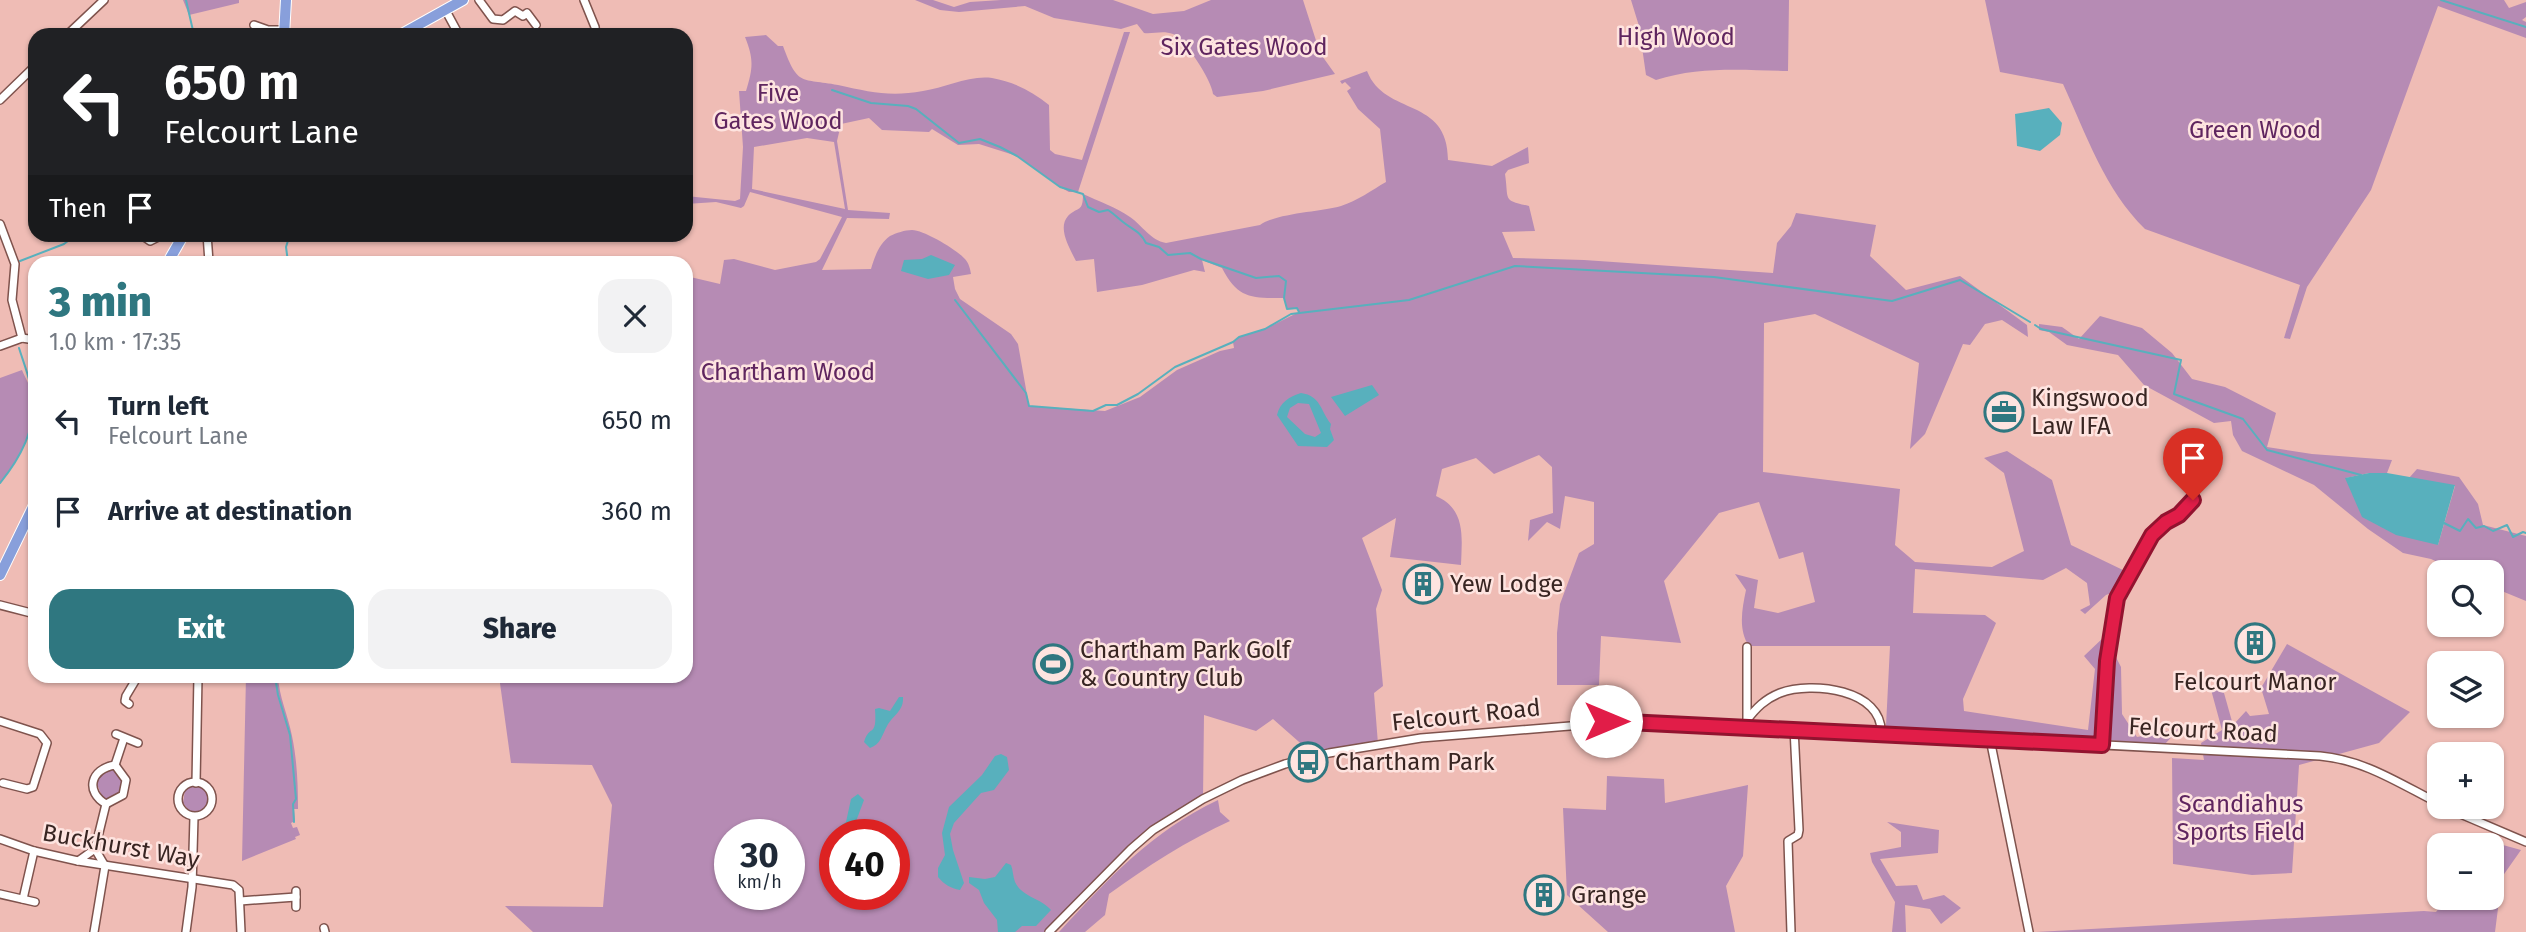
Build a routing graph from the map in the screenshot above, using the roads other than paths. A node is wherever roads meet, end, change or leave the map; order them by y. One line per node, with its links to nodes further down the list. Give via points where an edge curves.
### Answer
1 (104, 0): 9 (street)
2 (286, 0): 11 (highway)
3 (464, 0): 6 (highway)
4 (479, 0): 7 (street, via 493,19 527,13)
5 (584, 0): 14 (street)
6 (446, 11): 12 (highway); 13 (street)
7 (536, 24)
8 (254, 25): 10 (street)
9 (74, 28)
10 (262, 28)
11 (285, 28)
12 (413, 28)
13 (455, 28)
14 (594, 28)
15 (28, 73): 16 (street)
16 (0, 100)
17 (0, 224): 18 (street, via 15,264 12,300)
18 (22, 338): 19 (street); 20 (street)
19 (28, 339)
20 (0, 346)
21 (2193, 500): 38 (street, via 2152,535 2117,598 2107,661)
22 (28, 517): 23 (highway)
23 (0, 575)
24 (0, 605): 25 (street)
25 (28, 612)
26 (1746, 647): 31 (street)
27 (133, 683): 29 (street, via 125,696)
28 (198, 683): 41 (street)
29 (128, 704)
30 (0, 721): 40 (street, via 40,734 46,750 32,792)
31 (1747, 724): 32 (street, Felcourt Road); 34 (street, via 1758,705 1780,693 1827,688 1865,704 1878,718); 61 (street, Felcourt Road, via 1594,722 1421,738 1285,764 1222,789 1153,831)
32 (1794, 728): 34 (street, Felcourt Road); 62 (street, via 1800,830 1788,841)
33 (116, 734): 35 (street)
34 (1881, 734): 36 (street, Felcourt Road)
35 (124, 738): 37 (street); 39 (street)
36 (1990, 739): 38 (street, Felcourt Road); 63 (street)
37 (138, 743)
38 (2102, 745): 42 (street, Felcourt Road, via 2343,759 2376,770)
39 (115, 765): 43 (street, via 125,780 123,794); 43 (street, via 96,773 93,789)
40 (3, 783)
41 (196, 783): 44 (street, via 183,788 179,796 181,808); 44 (street, via 206,787 212,797 210,808)
42 (2427, 798)
43 (106, 804): 48 (street)
44 (194, 817): 52 (street)
45 (2472, 819): 47 (street, Felcourt Road)
46 (0, 839): 49 (street, Buckhurst Way)
47 (2526, 842)
48 (95, 849): 50 (street); 51 (street)
49 (34, 851): 50 (street, Buckhurst Way); 54 (street)
50 (78, 861): 51 (street, Buckhurst Way)
51 (105, 866): 52 (street, Buckhurst Way); 58 (street)
52 (192, 880): 55 (street, Buckhurst Way, via 237,887); 59 (street)
53 (0, 894): 54 (street)
54 (23, 899): 56 (street)
55 (240, 901): 57 (street, via 296,894); 60 (street)
56 (35, 902)
57 (296, 908)
58 (94, 932)
59 (186, 932)
60 (241, 932)
61 (1049, 932)
62 (1791, 932)
63 (2029, 932)

